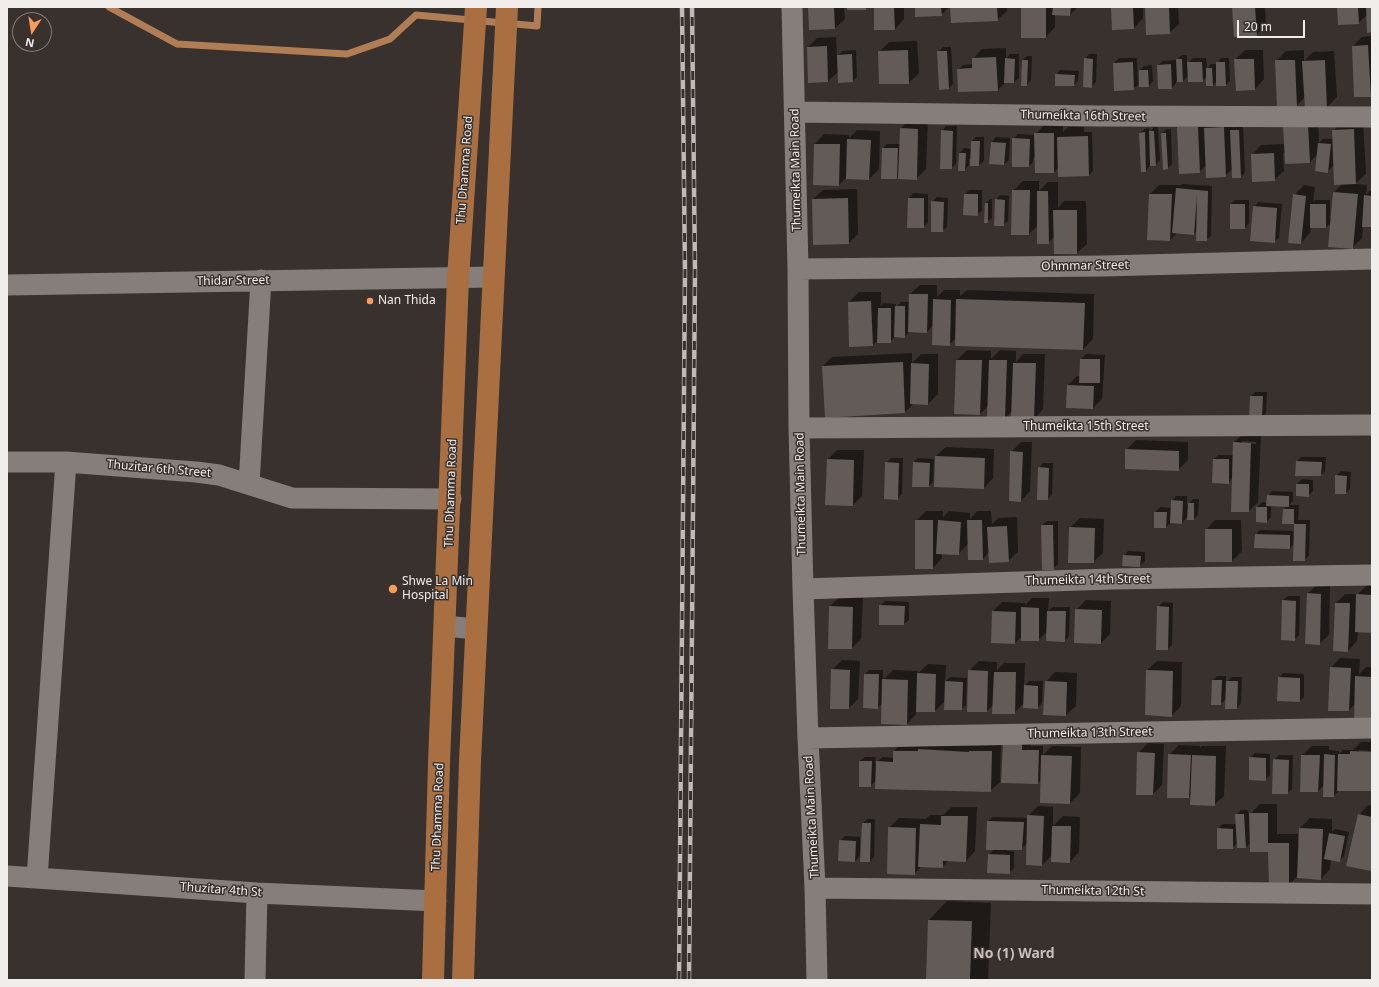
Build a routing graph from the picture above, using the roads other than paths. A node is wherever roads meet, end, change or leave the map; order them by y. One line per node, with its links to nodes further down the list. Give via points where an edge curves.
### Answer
1 (476, 7): 9 (main road, Thu Dhamma Road)
2 (507, 7): 8 (main road)
3 (792, 7): 4 (street, Thumeikta Main Road)
4 (795, 112): 5 (street, Thumeikta 16th Street); 7 (street, Thumeikta Main Road)
5 (1372, 117)
6 (1372, 259): 7 (street, Ohmmar Street, via 1104,266)
7 (798, 269): 13 (street, Thumeikta Main Road)
8 (493, 277): 9 (street, Thidar Street); 21 (main road)
9 (458, 278): 10 (street, Thidar Street); 17 (main road, Thu Dhamma Road)
10 (261, 280): 11 (street, Thidar Street); 16 (street)
11 (7, 285)
12 (1372, 425): 13 (street, Thumeikta 15th Street)
13 (799, 428): 19 (street, Thumeikta Main Road)
14 (7, 462): 15 (street, Thuzitar 6th Street)
15 (66, 462): 16 (street, Thuzitar 6th Street, via 196,472 219,475); 25 (street)
16 (249, 484): 17 (street, Thuzitar 6th Street, via 292,498)
17 (451, 499): 20 (main road, Thu Dhamma Road)
18 (1372, 575): 19 (street, Thumeikta 14th Street, via 1120,579)
19 (803, 589): 23 (street, Thumeikta Main Road)
20 (445, 626): 21 (street); 29 (main road, Thu Dhamma Road)
21 (476, 629): 32 (main road)
22 (1372, 728): 23 (street, Thumeikta 13th Street)
23 (808, 738): 26 (street, Thumeikta Main Road)
24 (7, 876): 25 (street, Thuzitar 4th St)
25 (38, 878): 27 (street, Thuzitar 4th St)
26 (815, 888): 28 (street, Thumeikta 12th St); 33 (street, Thumeikta Main Road)
27 (257, 893): 29 (street, Thuzitar 4th St); 30 (street)
28 (1372, 894)
29 (436, 901): 31 (main road, Thu Dhamma Road)
30 (255, 980)
31 (433, 980)
32 (464, 980)
33 (817, 980)

